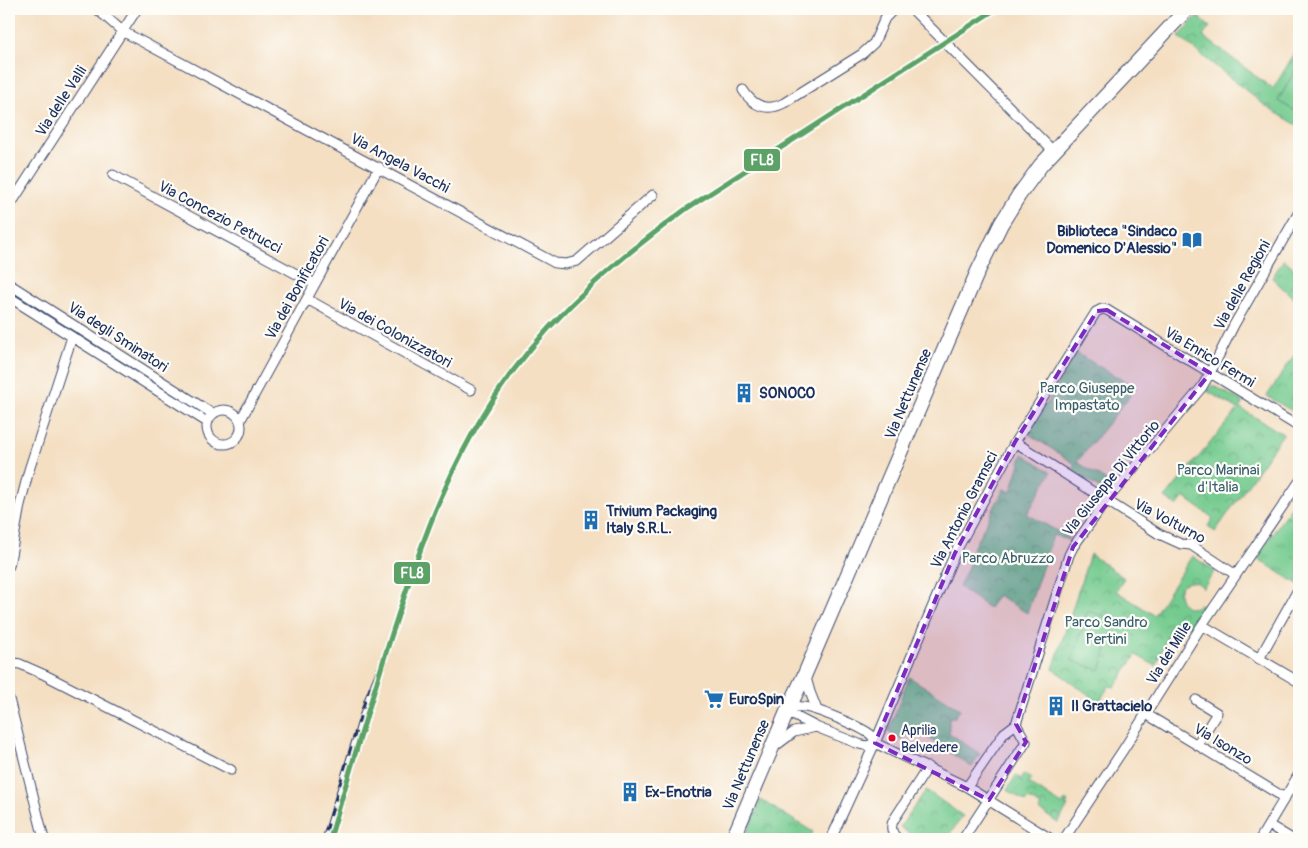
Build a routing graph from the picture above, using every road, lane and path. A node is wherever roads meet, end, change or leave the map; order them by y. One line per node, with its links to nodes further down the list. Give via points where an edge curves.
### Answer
1 (97, 9): 6 (street, Via Angela Vacchi)
2 (137, 9): 6 (street, Via delle Valli)
3 (894, 9): 7 (street, via 885,18 874,43 862,54 784,103 773,107 761,106 752,102)
4 (912, 9): 8 (street)
5 (1187, 9): 8 (main road, Via Nettunense)
6 (122, 31): 9 (street, Via Angela Vacchi); 12 (street, Via delle Valli)
7 (742, 90)
8 (1053, 151): 35 (main road, Via Nettunense, via 992,240)
9 (379, 167): 11 (street, Via Angela Vacchi, via 562,264 577,261); 15 (street, Via dei Bonificatori)
10 (113, 175): 15 (street, Via Concezio Petrucci)
11 (653, 195)
12 (9, 207)
13 (1299, 212): 20 (street, Via delle Regioni)
14 (9, 284): 22 (street, Via degli Sminatori)
15 (315, 284): 17 (street, Via dei Bonificatori)
16 (9, 297): 19 (street, Via degli Sminatori)
17 (306, 299): 21 (street, Via dei Colonizzatori); 23 (street, Via dei Bonificatori)
18 (1107, 310): 20 (street, Via Enrico Fermi); 26 (street, Via Antonio Gramsci, via 1096,312)
19 (72, 337): 24 (street, Via degli Sminatori); 29 (street, via 29,470)
20 (1210, 373): 25 (street, Via Enrico Fermi); 28 (street, Via Giuseppe Di Vittorio, via 1194,398)
21 (471, 390)
22 (213, 414): 23 (street, Via degli Sminatori, via 228,411); 24 (street)
23 (240, 421): 24 (street, via 240,433 227,444 211,439)
24 (207, 422)
25 (1299, 427)
26 (1015, 442): 28 (street, Via Volturno); 44 (street, Via Antonio Gramsci, via 955,553)
27 (1299, 482): 30 (street, Via dei Mille)
28 (1106, 501): 30 (street, Via Volturno, via 1159,534 1191,546); 42 (street, Via Giuseppe Di Vittorio, via 1069,555)
29 (9, 566)
30 (1236, 575): 32 (street, Via dei Mille)
31 (1299, 588): 33 (street)
32 (1202, 625): 33 (street); 41 (street, Via dei Mille)
33 (1259, 659): 36 (street)
34 (9, 662): 48 (street, via 45,675)
35 (805, 674): 39 (main road, Via Nettunense); 40 (street)
36 (1299, 682)
37 (9, 699): 54 (street)
38 (1196, 700): 45 (street, via 1217,713)
39 (787, 710): 40 (street, via 795,706); 43 (street); 46 (main road, Via Nettunense)
40 (817, 710): 44 (street, via 865,731)
41 (1146, 714): 45 (street, Via Isonzo); 60 (street, Via dei Mille)
42 (1016, 724): 50 (street, Via Giuseppe Di Vittorio, via 1004,733); 52 (street, via 1026,742)
43 (816, 727): 44 (street, via 864,746); 46 (street, via 794,732)
44 (875, 743): 47 (street); 56 (street, Via Antonio Gramsci)
45 (1198, 745): 51 (street, Via Isonzo)
46 (771, 748): 55 (main road, Via Nettunense)
47 (928, 768): 50 (street); 57 (street, via 892,821 892,832)
48 (231, 770)
49 (1299, 774): 51 (street)
50 (967, 787): 52 (street)
51 (1285, 798): 53 (street)
52 (989, 800): 58 (street); 59 (street)
53 (1269, 825): 61 (street); 62 (street)
54 (44, 839)
55 (733, 839)
56 (832, 839)
57 (898, 839)
58 (963, 839)
59 (1051, 839)
60 (1064, 839)
61 (1260, 839)
62 (1292, 839)

